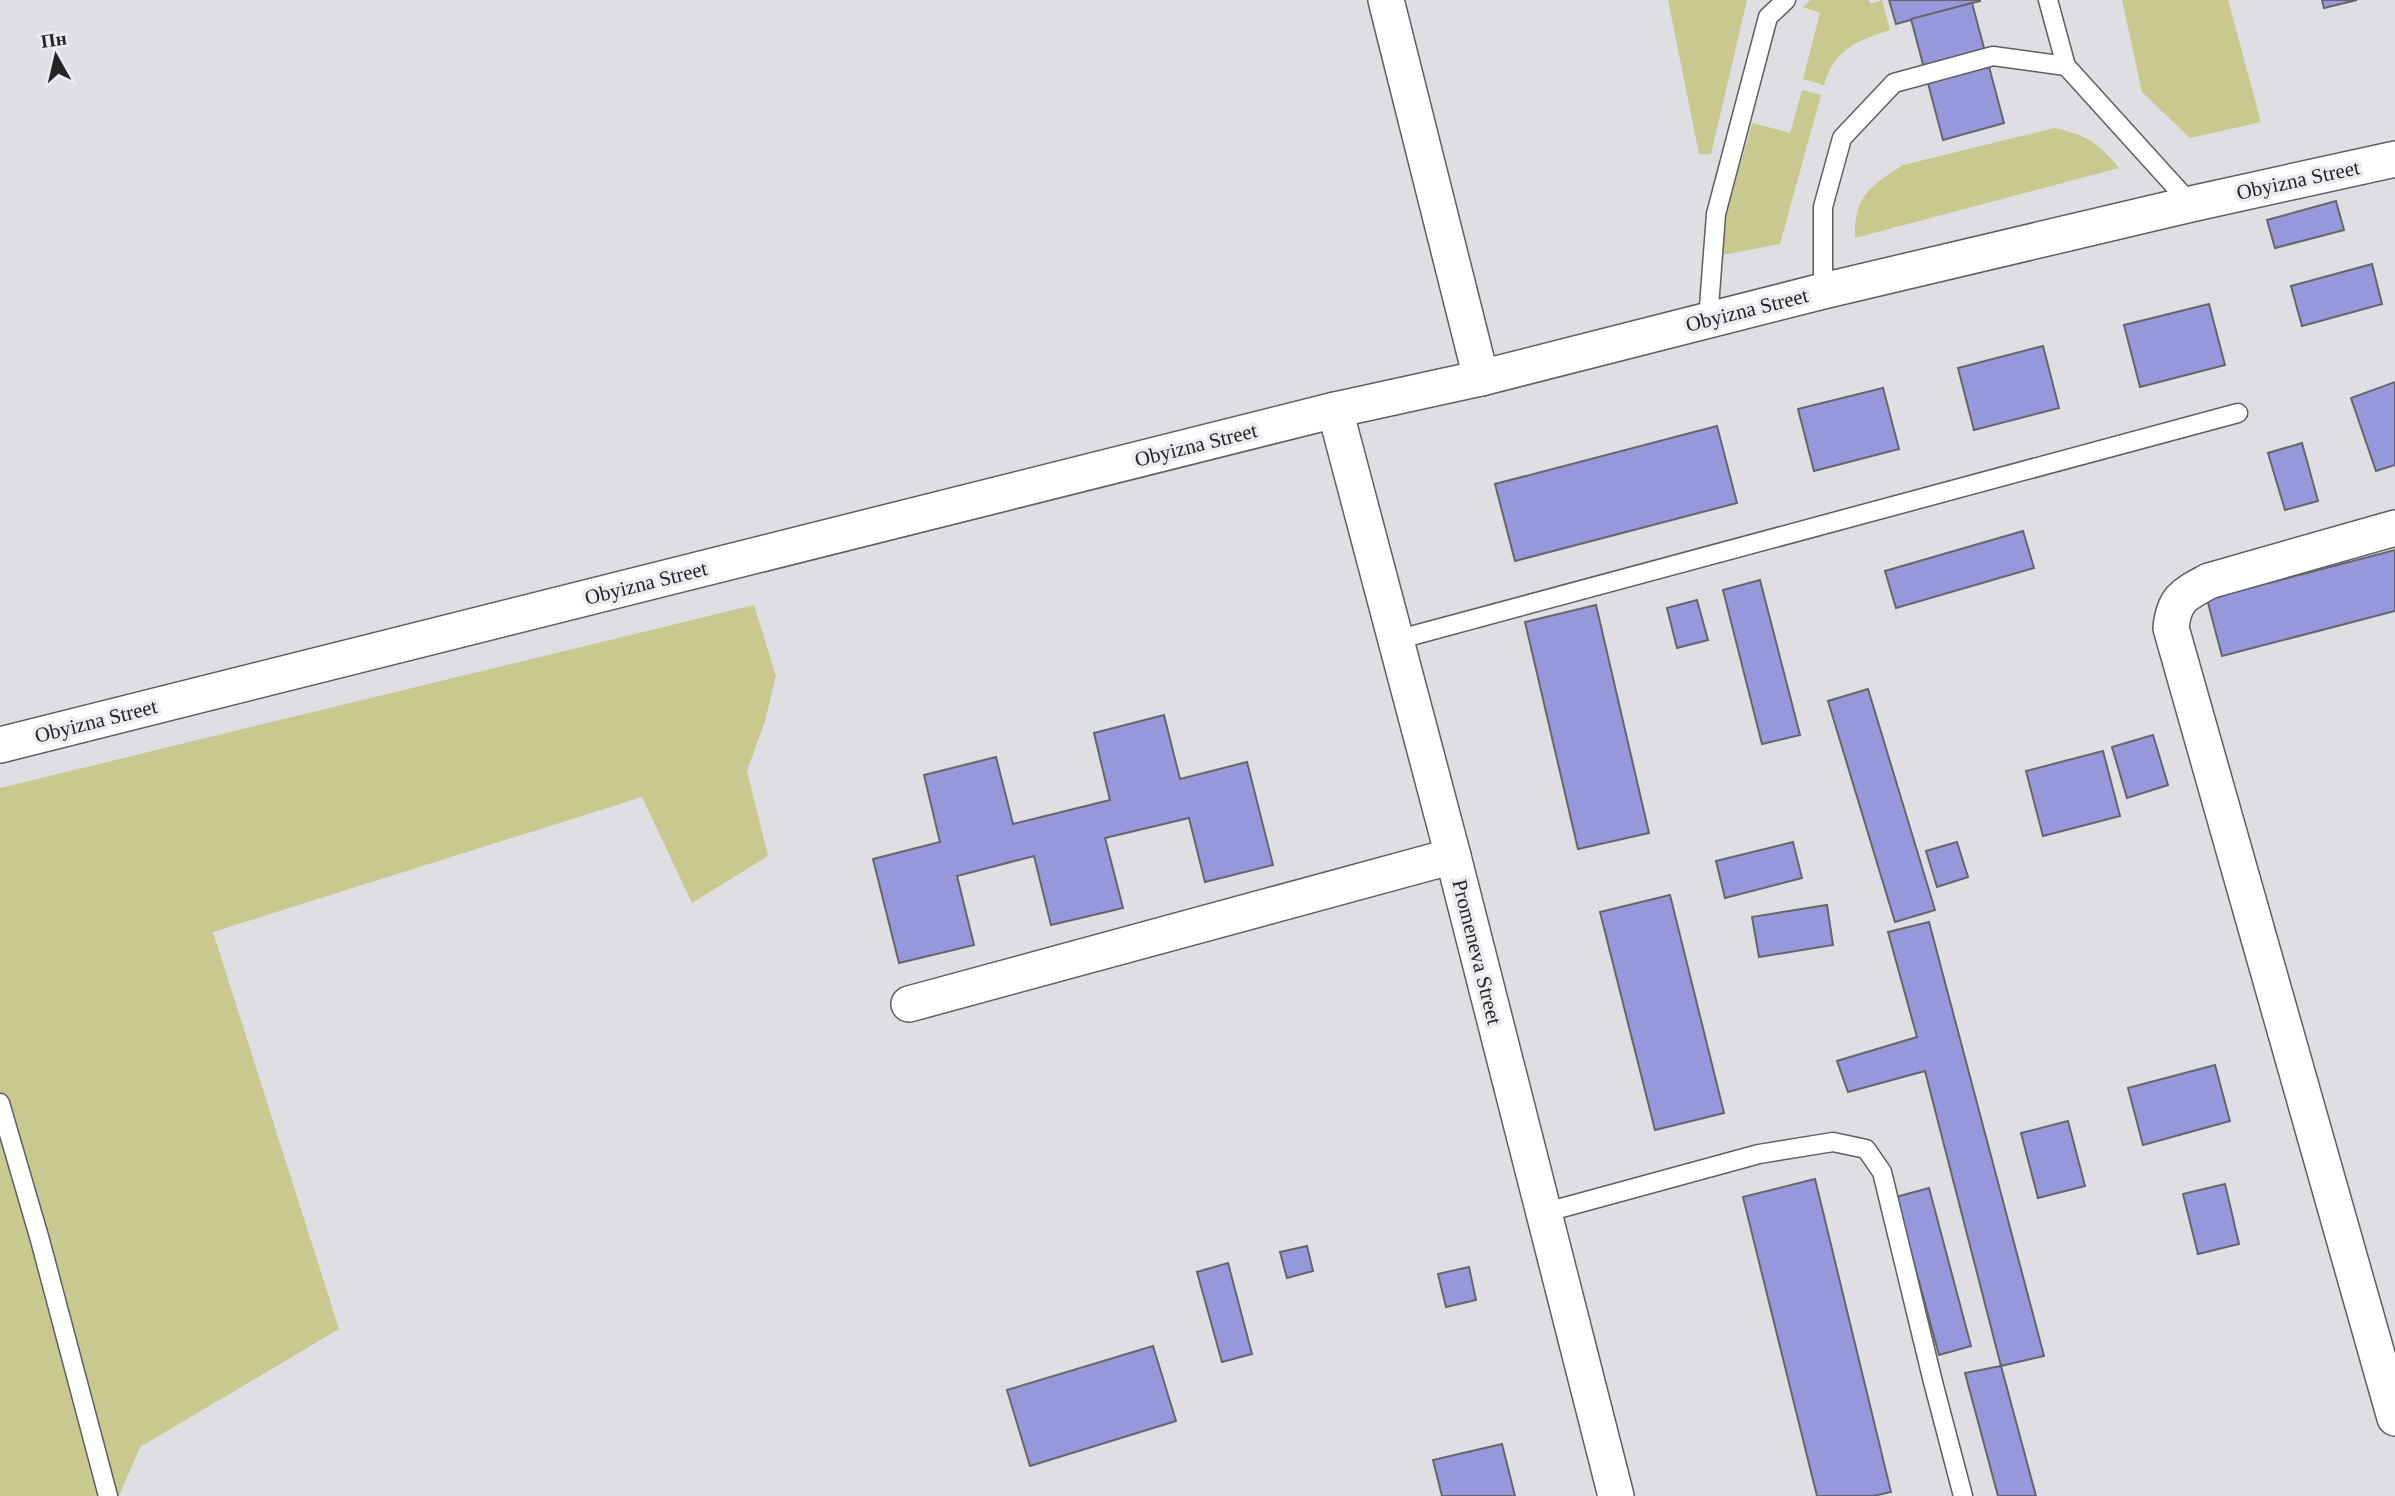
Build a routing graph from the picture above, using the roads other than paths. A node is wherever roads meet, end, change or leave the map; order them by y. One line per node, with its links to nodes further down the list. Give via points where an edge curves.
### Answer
1 (1386, 0): 9 (street)
2 (1786, 0): 8 (lane, via 1768,18 1716,214)
3 (2048, 0): 4 (lane)
4 (2066, 66): 6 (lane); 7 (lane, via 1993,57 1894,83 1842,138 1823,207)
5 (2395, 159): 6 (street, Obyizna Street)
6 (2191, 204): 7 (street, Obyizna Street)
7 (1823, 290): 8 (street, Obyizna Street)
8 (1708, 320): 9 (street, Obyizna Street)
9 (1481, 378): 10 (street, Obyizna Street)
10 (1335, 410): 13 (street, Promeneva Street); 14 (street, Obyizna Street)
11 (2238, 413): 13 (lane)
12 (2395, 528): 19 (street, via 2210,580 2182,595 2172,612 2171,628)
13 (1396, 640): 15 (street, Promeneva Street)
14 (0, 746)
15 (1453, 856): 16 (street); 18 (street, Promeneva Street)
16 (909, 1004)
17 (0, 1103): 20 (lane)
18 (1543, 1213): 21 (street, Promeneva Street); 22 (lane, via 1759,1154 1833,1142 1866,1149 1882,1172)
19 (2395, 1418)
20 (108, 1496)
21 (1616, 1496)
22 (1964, 1496)

